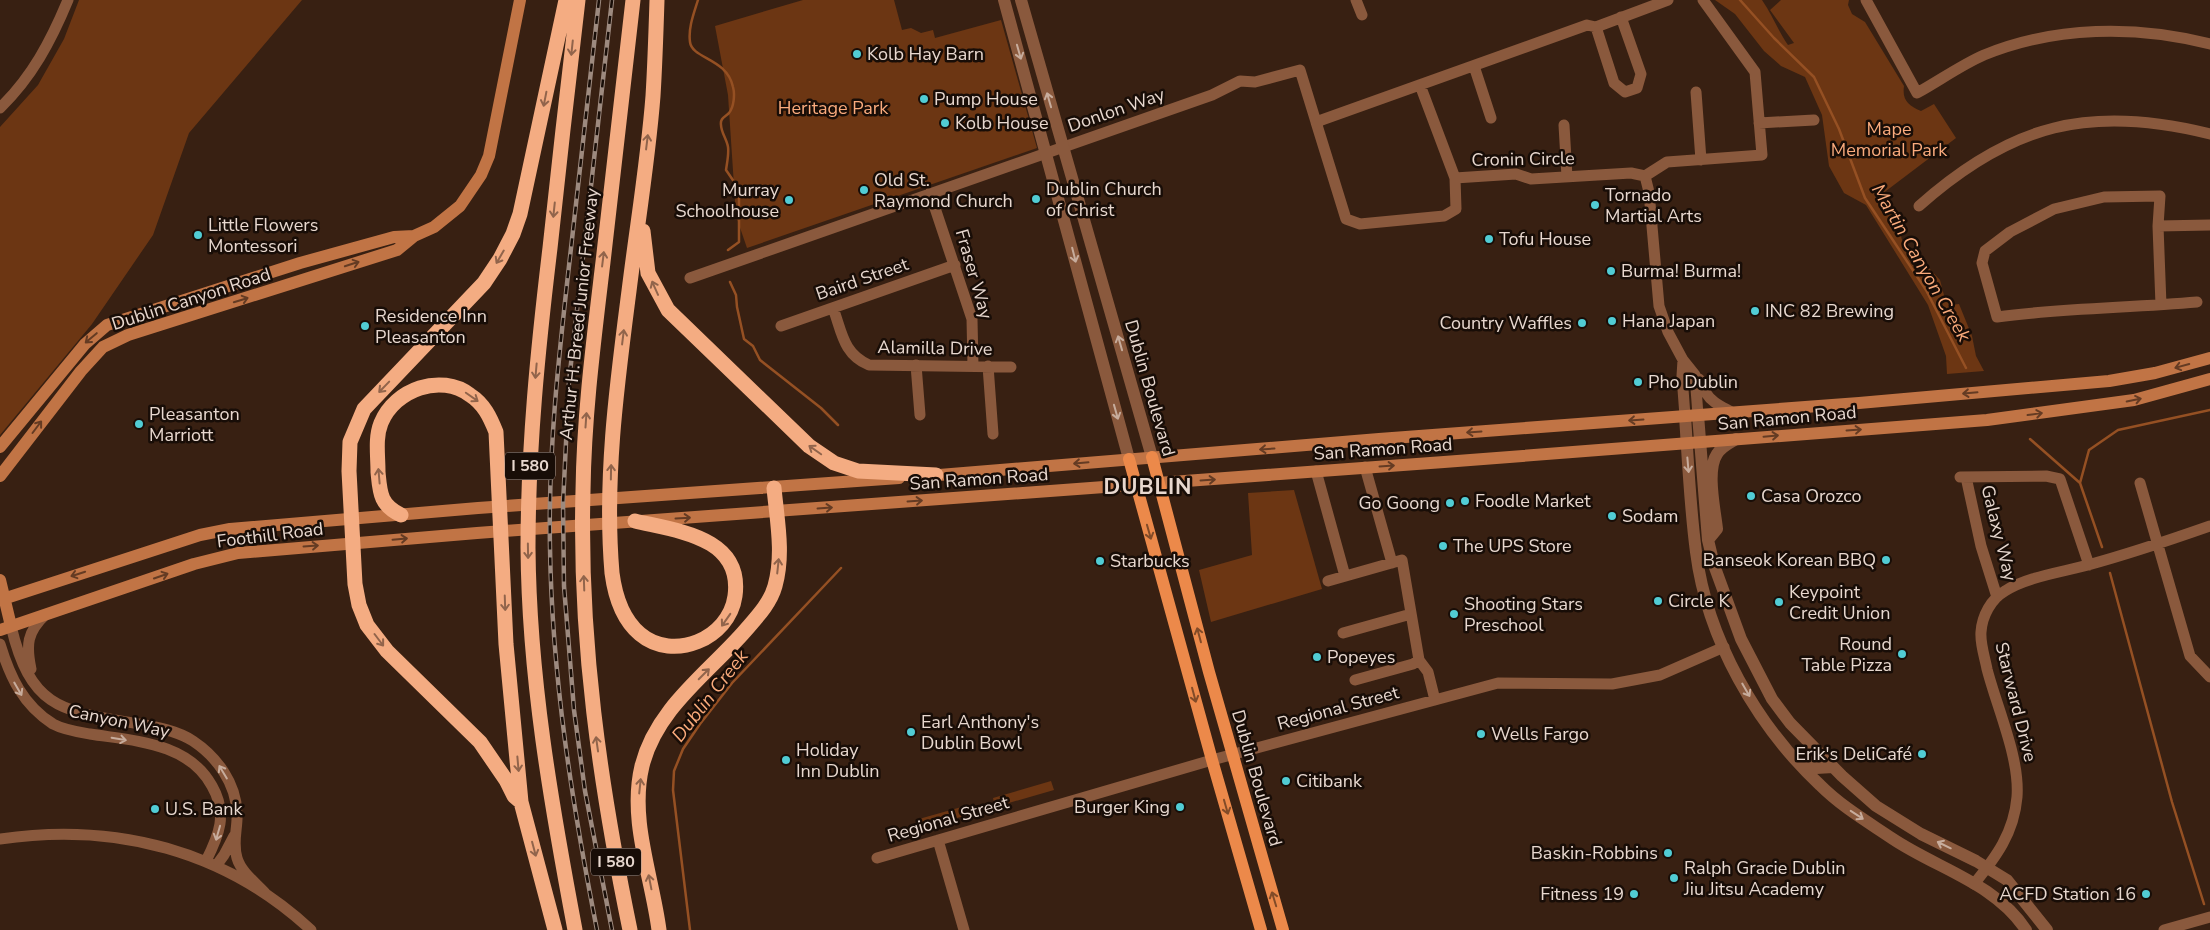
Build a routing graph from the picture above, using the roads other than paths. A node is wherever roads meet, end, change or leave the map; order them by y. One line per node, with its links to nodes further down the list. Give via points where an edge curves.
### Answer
1 (68, 0): 20 (street, via 37,65)
2 (520, 0): 38 (main road, Dublin Canyon Road, via 495,134 481,175 460,206 434,227)
3 (566, 0): 74 (highway, one-way to 74, via 526,191 513,234 484,283 364,409 350,442)
4 (578, 0): 115 (highway, Arthur H. Breed Junior Freeway / I 580, one-way to 115, via 537,361 528,541 540,729)
5 (633, 0): 116 (highway, Arthur H. Breed Junior Freeway / I 580, one-way to 5, via 604,799 591,692 585,612 583,492 590,368)
6 (657, 0): 33 (highway, one-way to 6, via 653,97)
7 (1004, 0): 28 (street, one-way to 28)
8 (1021, 0): 27 (street, Dublin Boulevard, one-way to 8)
9 (1356, 0): 13 (street)
10 (1668, 0): 14 (street)
11 (1703, 0): 24 (street, via 1755,72)
12 (1865, 0): 16 (street, via 1917,93 1983,56 2025,42 2074,32 2143,31)
13 (1362, 15)
14 (1621, 17): 15 (street); 15 (street, via 1641,74 1637,88 1625,92 1614,83)
15 (1596, 27): 17 (street, via 1587,25)
16 (2210, 44)
17 (1474, 66): 18 (street); 21 (street)
18 (1420, 85): 23 (street); 32 (street)
19 (1696, 92): 29 (street)
20 (0, 108)
21 (1491, 118)
22 (1814, 120): 24 (street)
23 (1316, 122): 27 (street, Donlon Way, via 1300,70 1255,82 1240,81 1212,95); 32 (street, Cronin Circle, via 1346,219 1360,224 1444,216 1456,209)
24 (1759, 123): 29 (street, via 1762,155)
25 (1564, 125): 30 (street)
26 (2210, 134): 35 (street, via 2136,121 2085,121 2041,130 1987,154 1945,182)
27 (1063, 147): 28 (street, Donlon Way); 61 (street, Dublin Boulevard, one-way to 27)
28 (1047, 152): 34 (street, Donlon Way); 62 (street, one-way to 62)
29 (1701, 160): 31 (street, via 1667,162)
30 (1567, 176): 31 (street, Cronin Circle, via 1631,173); 32 (street, Cronin Circle, via 1531,179 1516,174)
31 (1646, 176): 46 (street, via 1659,306)
32 (1455, 178)
33 (642, 190): 66 (highway, one-way to 33, via 866,472 834,463 794,433 684,327 668,310 648,273); 75 (highway, one-way to 33, via 699,538 722,552 731,564 736,580 731,612 710,636 682,646 667,646 641,636 622,612 612,573 613,424)
34 (930, 193): 39 (street, Fraser Way); 40 (street, Donlon Way)
35 (1919, 206)
36 (2210, 225): 37 (street)
37 (2158, 226): 42 (street); 42 (street, via 2160,196 2104,197 2054,209 2010,232 1985,251 1982,263 1997,317)
38 (414, 236): 60 (main road, Dublin Canyon Road, one-way to 60, via 394,237 300,263 107,325 85,344); 65 (main road, Dublin Canyon Road, one-way to 38, via 103,347 128,336 397,250)
39 (955, 266): 43 (street, Baird Street); 48 (street, Fraser Way, via 972,319)
40 (690, 278)
41 (2196, 302): 42 (street)
42 (2161, 305)
43 (833, 308): 44 (street, Baird Street); 47 (street, Alamilla Drive, via 849,352 856,360 869,365)
44 (781, 326)
45 (2210, 358): 53 (main road, San Ramon Road, one-way to 53, via 2109,381)
46 (1683, 360): 51 (street); 56 (street)
47 (916, 366): 48 (street, Alamilla Drive); 55 (street)
48 (973, 366): 49 (street, Alamilla Drive)
49 (988, 366): 50 (street, Alamilla Drive); 57 (street)
50 (1011, 366)
51 (1695, 375): 53 (street, via 1703,382 1709,398); 54 (street)
52 (2210, 379): 58 (main road, San Ramon Road, one-way to 52, via 2015,417 2134,400)
53 (1733, 413): 54 (main road, San Ramon Road)
54 (1698, 415): 56 (main road, San Ramon Road); 59 (street)
55 (920, 416)
56 (1685, 416): 59 (street); 61 (main road, San Ramon Road, one-way to 61)
57 (992, 434)
58 (1736, 439): 59 (main road, San Ramon Road); 78 (street, via 1721,449 1714,460 1712,474 1717,529)
59 (1693, 442): 63 (main road, San Ramon Road, one-way to 59); 78 (street); 93 (street, one-way to 93, via 1696,553)
60 (0, 447)
61 (1152, 457): 62 (main road, San Ramon Road); 67 (main road, Dublin Boulevard)
62 (1129, 459): 66 (main road, San Ramon Road, one-way to 66); 69 (main road)
63 (1365, 467): 64 (main road, San Ramon Road); 81 (street)
64 (1316, 471): 67 (main road, San Ramon Road, one-way to 64); 83 (street)
65 (0, 476)
66 (936, 476): 70 (main road, San Ramon Road)
67 (1159, 483): 69 (main road, San Ramon Road); 100 (main road, Dublin Boulevard, one-way to 67)
68 (2140, 483): 80 (street)
69 (1136, 485): 72 (main road, San Ramon Road, one-way to 69); 101 (main road, one-way to 101)
70 (774, 488): 71 (main road, San Ramon Road); 72 (highway)
71 (556, 502): 73 (main road, Foothill Road)
72 (776, 511): 75 (main road, San Ramon Road, one-way to 72); 117 (highway, one-way to 72, via 641,834 638,789 642,766 658,727 670,711 767,604 779,569)
73 (401, 515): 74 (main road, Foothill Road); 103 (highway, one-way to 103, via 390,510 382,500 377,454 382,422 390,408 414,390 441,384 469,393 481,403 496,432 506,644)
74 (351, 519): 79 (highway); 87 (main road, Foothill Road, one-way to 87, via 206,534)
75 (635, 521): 77 (main road, San Ramon Road)
76 (2210, 526): 80 (street, Starward Drive)
77 (555, 528): 79 (main road, Foothill Road, one-way to 77)
78 (1708, 540): 102 (street, via 1720,586 1762,682 1790,723)
79 (352, 543): 89 (main road, Foothill Road, one-way to 79, via 215,558); 103 (highway, one-way to 103, via 356,591 368,625 387,651 480,742)
80 (2159, 544): 82 (street, Starward Drive); 95 (street, via 2190,656)
81 (1392, 563): 83 (street); 88 (street, via 1402,560)
82 (2089, 565): 86 (street, Starward Drive, via 2024,583 2005,590); 86 (street, Galaxy Way, via 2060,479 2046,476 1963,477)
83 (1345, 576): 85 (street)
84 (0, 580): 87 (main road)
85 (1328, 581)
86 (1997, 597): 109 (street, Starward Drive, via 1984,618 1981,633 1991,685 2014,762 2017,798 2004,844)
87 (2, 599): 90 (main road)
88 (1411, 614): 91 (street); 94 (street)
89 (45, 615): 90 (main road, Foothill Road); 97 (street, via 27,644 31,670)
90 (6, 628): 97 (street, Canyon Way, via 28,676)
91 (1342, 633)
92 (0, 644): 108 (street, Canyon Way, one-way to 108, via 24,700 56,725 163,747 179,753 208,778 217,794 221,813)
93 (1724, 647): 98 (street, Regional Street, via 1660,675 1620,683 1498,683); 99 (street, one-way to 99, via 1742,684)
94 (1419, 660): 96 (street); 98 (street, via 1428,672)
95 (2210, 677)
96 (1355, 680)
97 (39, 691): 104 (street, Canyon Way, one-way to 97, via 237,813 232,790 224,772 210,754 191,740 157,727 80,712 56,704)
98 (1435, 700): 100 (street, Regional Street)
99 (1783, 745): 102 (street, via 1816,768); 110 (street, one-way to 110, via 1819,784 1849,810 1902,845)
100 (1233, 755): 101 (street, Regional Street); 120 (main road, Dublin Boulevard, one-way to 100)
101 (1212, 760): 106 (street, Regional Street); 119 (main road, one-way to 119)
102 (1833, 767): 109 (street, one-way to 102, via 1921,834 1876,806)
103 (521, 802): 114 (highway, one-way to 114)
104 (234, 836): 108 (street, Canyon Way, via 224,855); 111 (street, Canyon Way, via 241,867)
105 (0, 839): 108 (street, via 54,833 111,837 165,847)
106 (938, 840): 107 (street, Regional Street); 118 (street)
107 (877, 858)
108 (211, 864): 111 (street)
109 (1987, 868): 110 (street, Starward Drive); 122 (street, via 2007,880)
110 (1974, 884): 121 (street, via 2010,909)
111 (265, 893): 113 (street)
112 (2210, 917): 123 (street)
113 (311, 930)
114 (555, 930)
115 (575, 930)
116 (630, 930)
117 (659, 930)
118 (964, 930)
119 (1262, 930)
120 (1283, 930)
121 (2026, 930)
122 (2048, 930)
123 (2164, 930)

